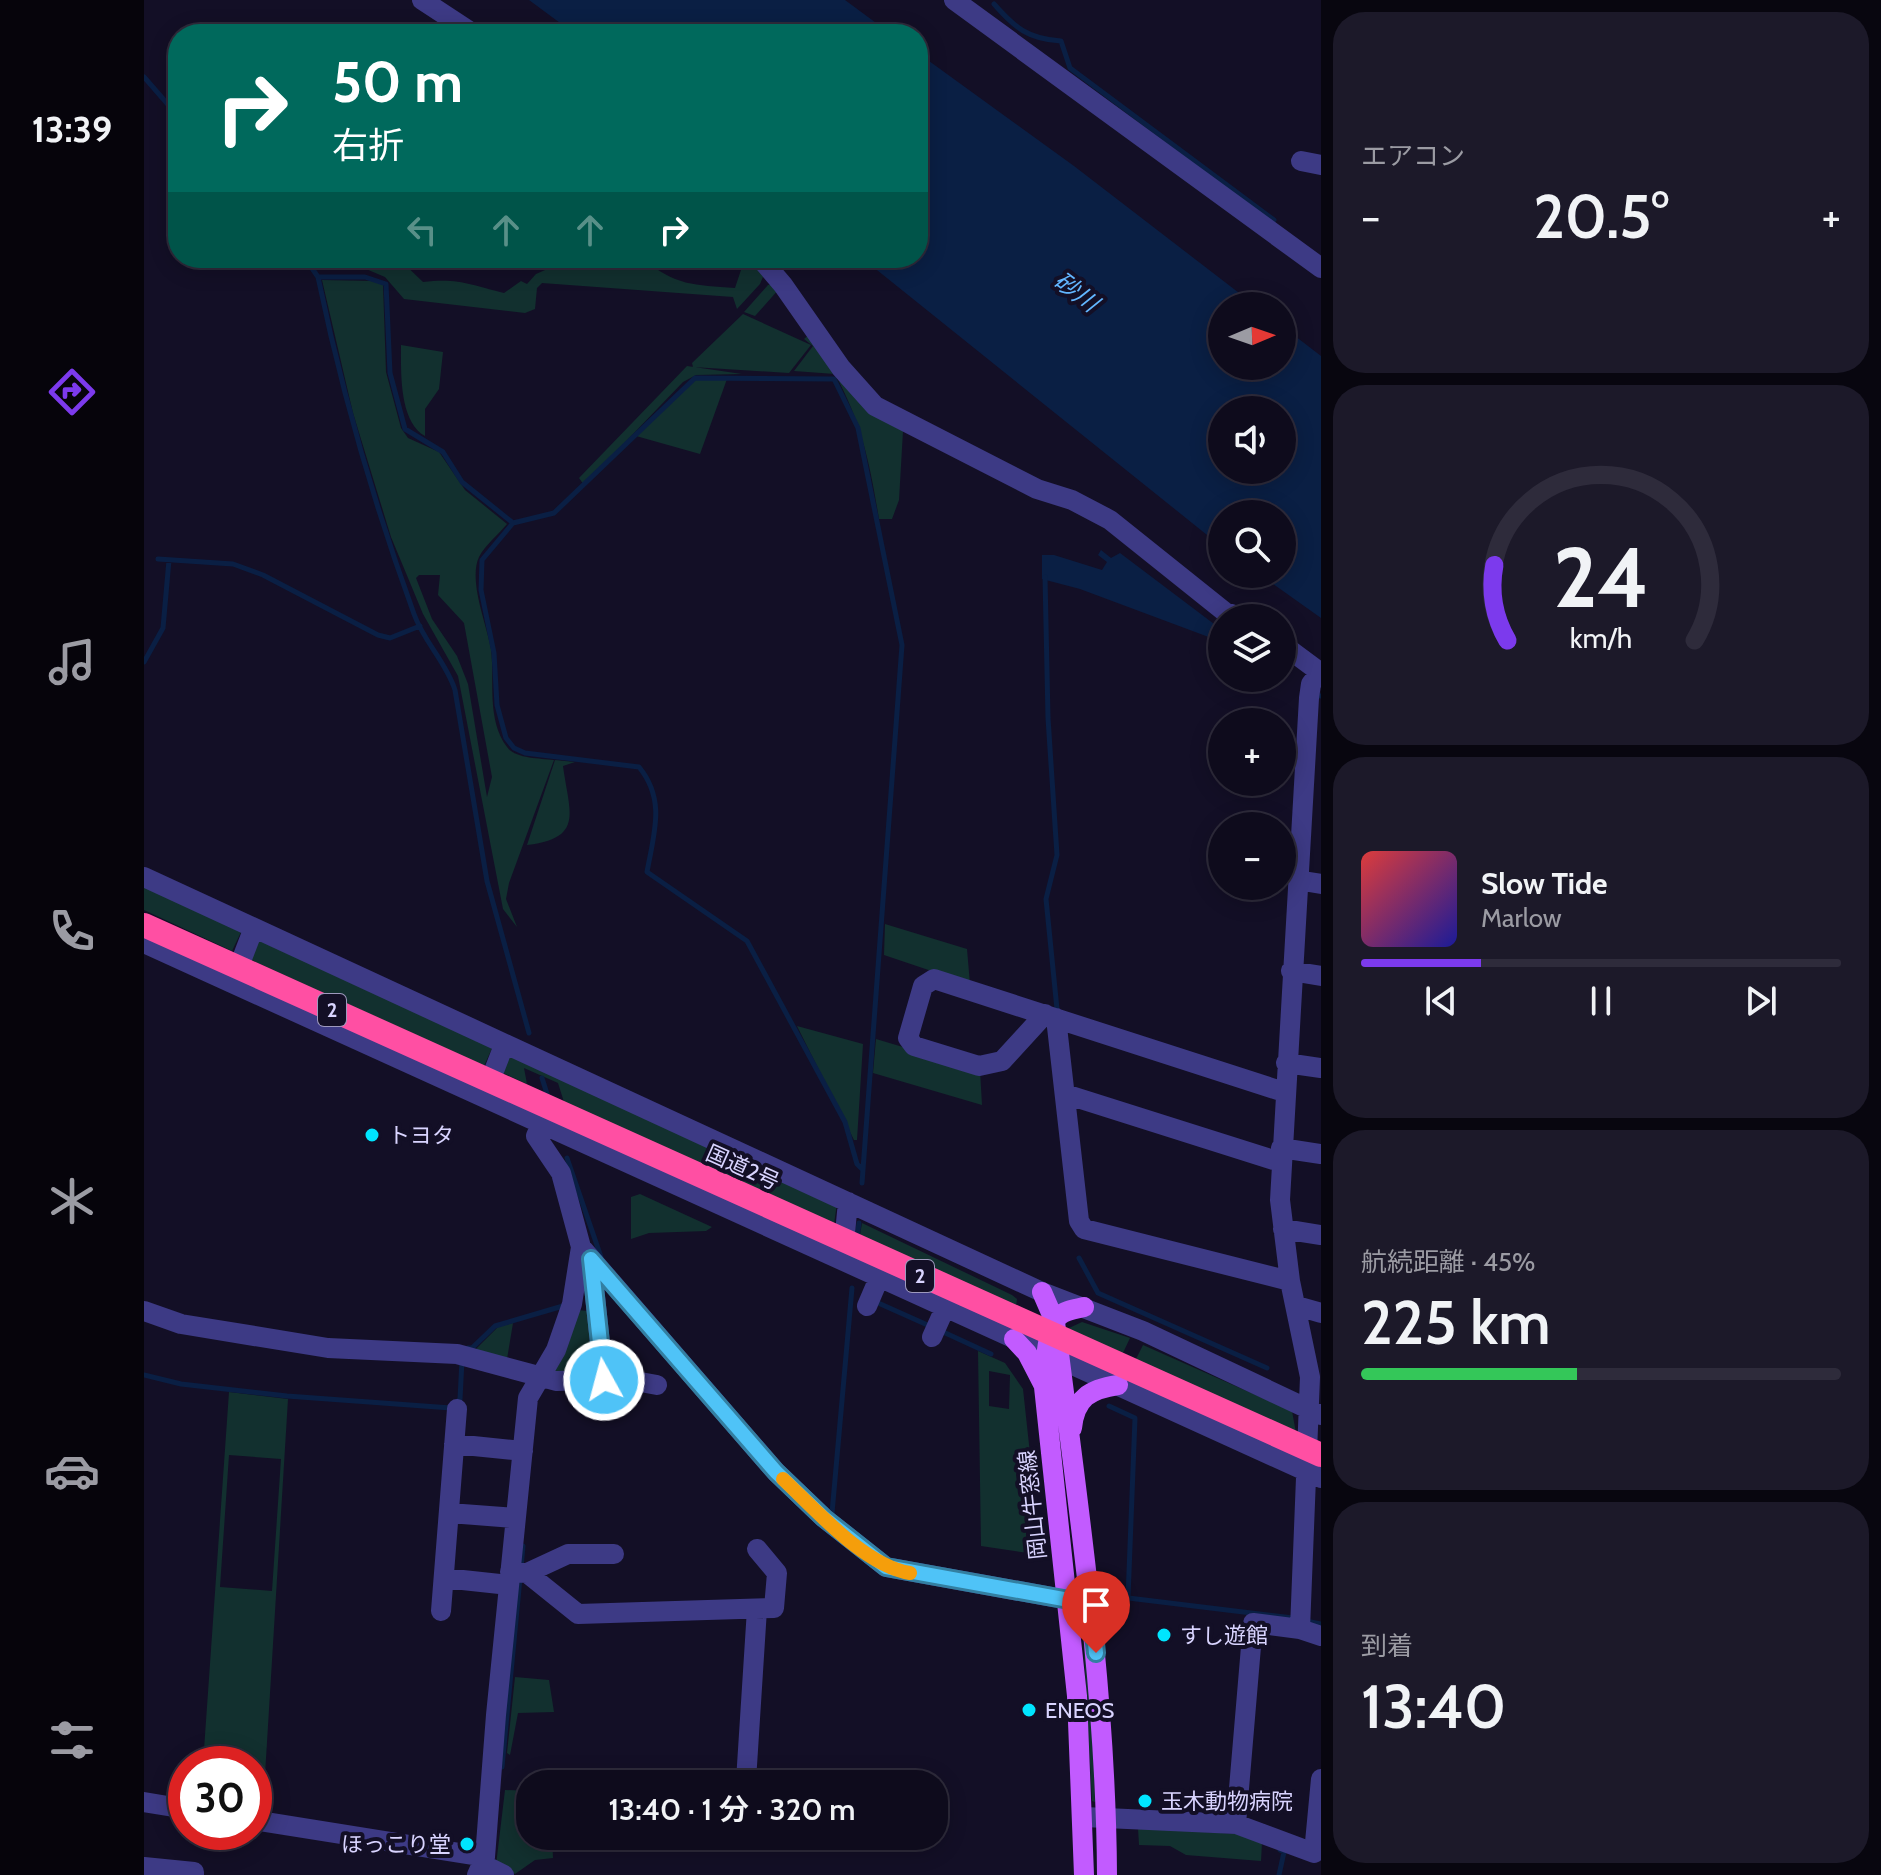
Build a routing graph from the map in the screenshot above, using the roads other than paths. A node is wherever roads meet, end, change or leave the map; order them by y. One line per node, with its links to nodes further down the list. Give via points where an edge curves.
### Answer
1 (422, 0): 3 (street)
2 (954, 0): 5 (street)
3 (459, 24)
4 (767, 268): 6 (street, via 875,406 1110,520)
5 (1321, 268)
6 (1215, 604)
7 (1296, 654): 8 (street)
8 (1320, 672): 10 (street, via 1309,698)
9 (144, 877): 13 (street)
10 (1297, 880): 11 (street); 15 (street)
11 (1321, 884)
12 (144, 925): 52 (highway, 国道2号 / 2, bridge)
13 (253, 930): 17 (street); 19 (street)
14 (144, 943): 17 (street)
15 (1291, 971): 16 (street); 20 (street)
16 (1321, 976)
17 (233, 982): 24 (street)
18 (1050, 1016): 18 (street, via 934,979 923,986 908,1038 914,1046 979,1066 1002,1061); 22 (street); 23 (street)
19 (504, 1045): 24 (street); 28 (street)
20 (1286, 1063): 21 (street); 22 (street)
21 (1321, 1068)
22 (1284, 1092): 27 (street)
23 (1065, 1094): 27 (street); 33 (street, via 1084,1229)
24 (484, 1096): 25 (street)
25 (542, 1122): 31 (street, via 536,1136 561,1173); 32 (street)
26 (1321, 1154): 27 (street)
27 (1280, 1155): 29 (street)
28 (848, 1202): 32 (street); 34 (street)
29 (1283, 1229): 30 (street); 33 (street)
30 (1321, 1235)
31 (582, 1246): 42 (street, via 568,1316 556,1350); 43 (street); 60 (street, via 776,1472 886,1567)
32 (842, 1262): 40 (street, via 871,1296 937,1326)
33 (1290, 1281): 35 (street)
34 (1042, 1292): 36 (street); 39 (main road, 岡山牛窓線)
35 (1297, 1306): 38 (street); 48 (street)
36 (1084, 1307): 39 (main road); 48 (street)
37 (144, 1311): 42 (street, via 181,1324 328,1348 457,1354)
38 (1321, 1313)
39 (1055, 1322): 41 (main road, 岡山牛窓線)
40 (1014, 1339): 41 (street); 46 (main road)
41 (1053, 1356): 45 (street); 46 (main road, 岡山牛窓線); 49 (main road, 岡山牛窓線)
42 (539, 1375): 43 (street, via 557,1381); 51 (street, via 528,1398)
43 (604, 1380): 44 (street)
44 (657, 1385)
45 (1118, 1385): 49 (main road, via 1092,1390 1079,1402); 52 (street)
46 (1044, 1387): 60 (main road, 岡山牛窓線)
47 (457, 1409): 50 (street)
48 (1315, 1412): 52 (street)
49 (1071, 1436): 59 (main road, 岡山牛窓線)
50 (454, 1444): 51 (street); 53 (street)
51 (523, 1451): 54 (street)
52 (1316, 1468): 64 (street)
53 (449, 1513): 54 (street); 58 (street)
54 (515, 1518): 57 (street)
55 (757, 1549): 62 (street, via 777,1573 774,1608)
56 (614, 1554): 57 (street, via 568,1554)
57 (518, 1575): 58 (street); 62 (street, via 578,1614); 76 (street)
58 (444, 1578): 63 (street)
59 (1088, 1579): 60 (street); 61 (main road, 岡山牛窓線)
60 (1066, 1589): 61 (street); 70 (main road, 岡山牛窓線)
61 (1091, 1604): 71 (main road, 岡山牛窓線)
62 (757, 1609): 66 (street)
63 (441, 1611)
64 (1300, 1623): 65 (street); 73 (street, via 1253,1623)
65 (1321, 1636)
66 (747, 1770)
67 (1321, 1779): 74 (street)
68 (144, 1802): 69 (street)
69 (168, 1806)
70 (1084, 1817): 71 (street); 78 (main road, 岡山牛窓線)
71 (1106, 1817): 73 (street); 79 (main road, 岡山牛窓線)
72 (272, 1824): 76 (street)
73 (1236, 1824): 74 (street)
74 (1318, 1855)
75 (144, 1867): 77 (street)
76 (488, 1868)
77 (194, 1875)
78 (1084, 1875)
79 (1107, 1875)

